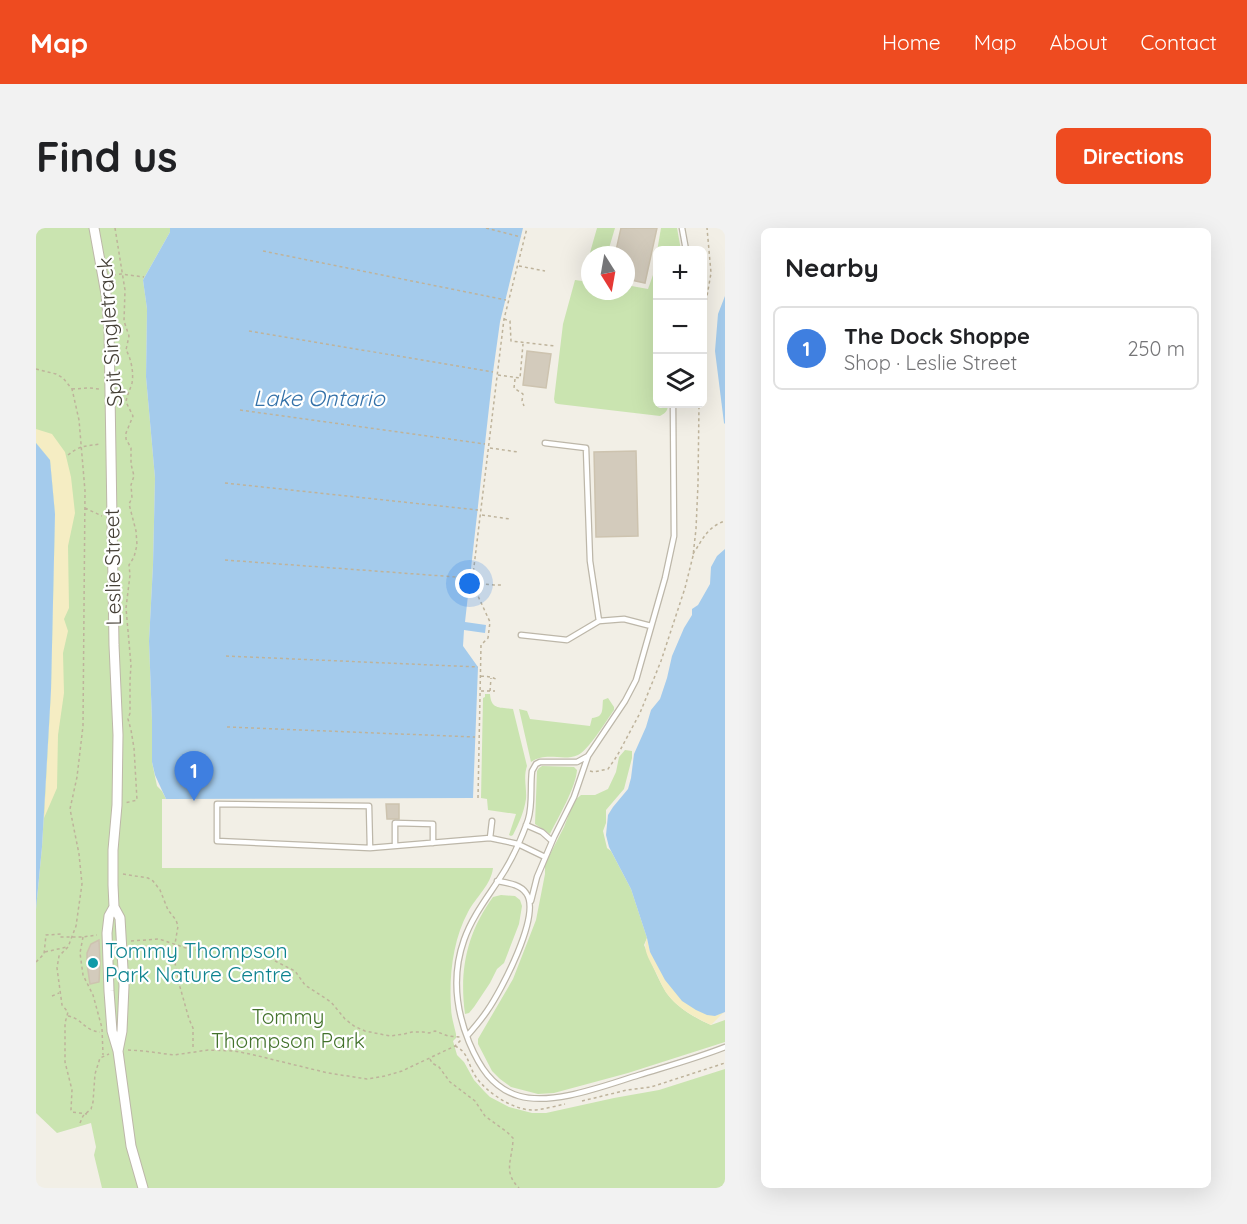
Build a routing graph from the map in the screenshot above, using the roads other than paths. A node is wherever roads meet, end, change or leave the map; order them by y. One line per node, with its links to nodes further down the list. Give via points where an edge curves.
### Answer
1 (94, 228): 21 (street, Leslie Street, via 109,329 118,735)
2 (682, 228): 3 (lane)
3 (685, 246)
4 (673, 408): 7 (lane, via 674,536)
5 (545, 443): 6 (lane, via 586,447 590,561)
6 (599, 621): 7 (lane, via 624,619); 8 (lane, via 567,640)
7 (651, 626): 9 (lane, via 636,680)
8 (521, 635)
9 (588, 756): 11 (lane, via 577,762 536,764); 13 (lane)
10 (492, 821): 12 (lane)
11 (526, 825): 13 (lane); 15 (lane)
12 (490, 838): 14 (lane); 15 (lane)
13 (552, 841): 18 (lane)
14 (434, 843): 16 (lane); 16 (lane, via 433,824 395,824)
15 (518, 844): 18 (lane); 19 (lane)
16 (395, 846): 17 (lane)
17 (370, 848): 17 (lane, via 217,841 217,804 369,806)
18 (545, 857): 20 (lane)
19 (497, 881): 20 (lane, via 523,889); 22 (lane, via 471,922 459,956 457,998)
20 (531, 901): 22 (lane, via 529,921 507,976)
21 (114, 906): 24 (street, Leslie Street, via 120,918 124,986); 24 (street, Leslie Street, via 107,933 112,1031)
22 (466, 1037): 23 (lane, via 492,1081 505,1090 537,1099 583,1092)
23 (725, 1047)
24 (118, 1051): 25 (street, Leslie Street, via 131,1146)
25 (143, 1188)

